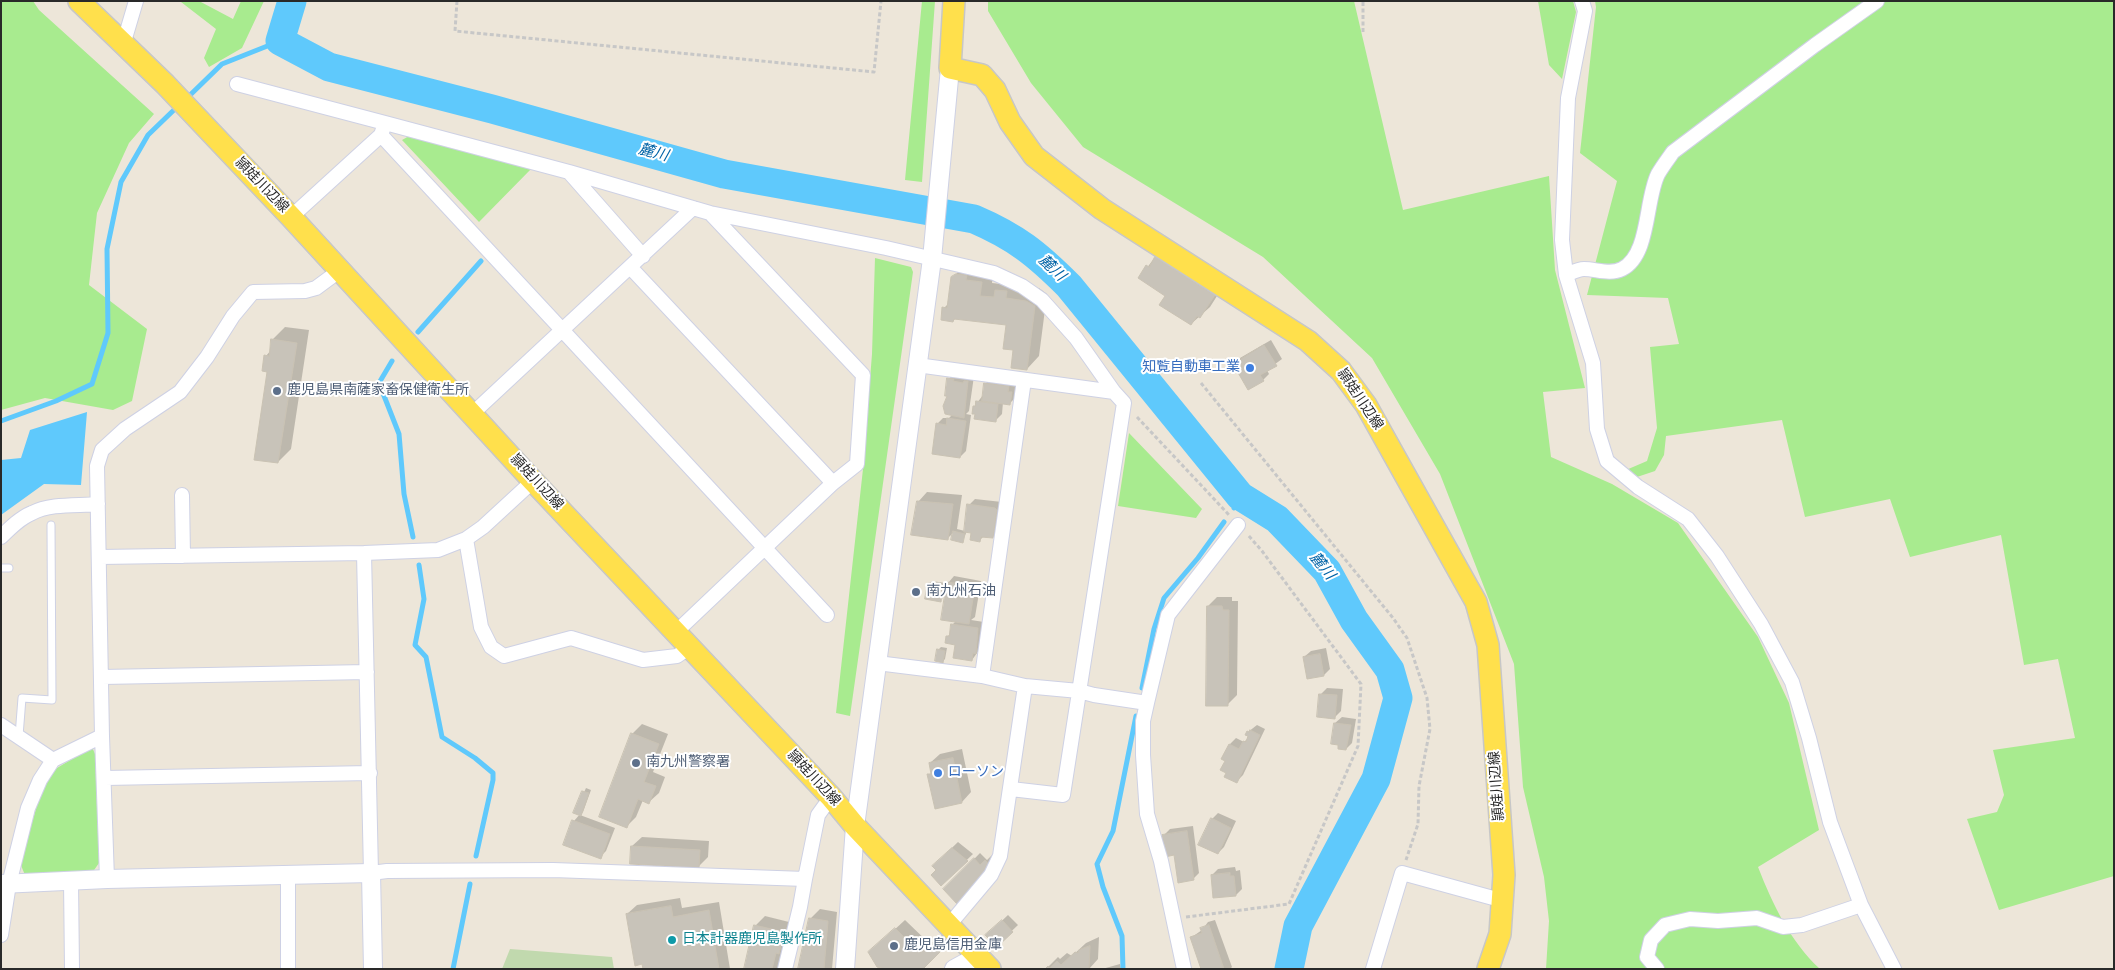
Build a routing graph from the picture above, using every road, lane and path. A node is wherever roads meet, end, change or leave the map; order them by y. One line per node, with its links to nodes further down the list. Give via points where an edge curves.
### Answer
1 (79, 1): 10 (main road, 頴娃川辺線)
2 (136, 1): 10 (street)
3 (457, 1): 4 (path, via 455,31 874,72)
4 (881, 1)
5 (954, 1): 11 (main road)
6 (1363, 1): 9 (path)
7 (1582, 1): 22 (street, via 1584,11 1568,98 1562,240)
8 (1877, 1): 22 (street, via 1673,152 1658,175 1637,252 1623,269 1614,272 1582,269)
9 (1363, 32)
10 (123, 45): 17 (main road, 頴娃川辺線, via 165,84)
11 (950, 68): 18 (street); 67 (main road, 頴娃川辺線, via 982,75 995,90 1010,122 1034,156 1102,209 1308,341 1341,371 1366,405 1476,602 1486,636)
12 (236, 84): 13 (street)
13 (383, 129): 14 (street); 17 (street); 23 (street)
14 (569, 172): 15 (street); 19 (street)
15 (693, 208): 16 (street); 19 (street)
16 (710, 213): 18 (street); 31 (street, via 863,375 856,464)
17 (292, 217): 21 (main road, 頴娃川辺線)
18 (933, 254): 24 (street); 27 (street, via 994,273 1042,300 1076,338)
19 (643, 256): 20 (street)
20 (630, 267): 23 (street); 31 (street)
21 (340, 271): 29 (main road, 頴娃川辺線); 33 (street, via 316,288 305,291 253,292 180,392 125,429 102,450 97,466)
22 (1566, 275): 68 (street, via 1593,363 1597,429 1607,461 1638,487 1688,519 1717,556 1761,624 1792,682 1830,822)
23 (560, 330): 29 (street); 38 (street)
24 (917, 366): 25 (street); 44 (street)
25 (1024, 380): 27 (street); 46 (street)
26 (1201, 383): 61 (path, via 1407,638 1427,698 1430,729 1419,786 1418,824)
27 (1114, 392): 28 (street)
28 (1124, 403): 34 (path); 49 (street)
29 (473, 413): 30 (main road, 頴娃川辺線)
30 (533, 481): 37 (street); 43 (main road, 頴娃川辺線)
31 (834, 483): 38 (street)
32 (182, 495): 40 (street)
33 (98, 504): 36 (street, via 32,512); 41 (street)
34 (1238, 524): 50 (street, via 1168,615); 69 (path, via 1262,551 1361,684 1358,746 1290,904)
35 (51, 525): 52 (lane, via 52,700 22,698)
36 (1, 537)
37 (466, 539): 39 (street, via 438,550); 43 (street, via 481,627 491,647 504,656 571,638 644,660 676,656)
38 (764, 549): 42 (street); 43 (street)
39 (364, 553): 40 (street); 45 (street)
40 (183, 556): 41 (street)
41 (100, 557): 47 (street)
42 (828, 615)
43 (683, 640): 58 (main road, 頴娃川辺線)
44 (877, 662): 46 (street); 59 (street)
45 (367, 672): 47 (street); 55 (street)
46 (982, 676): 48 (street)
47 (102, 677): 53 (street)
48 (1025, 686): 49 (street); 57 (street)
49 (1079, 691): 50 (street); 57 (street, via 1063,795)
50 (1147, 703): 69 (street, via 1143,721 1143,755 1147,814 1161,861)
51 (1, 725): 52 (street)
52 (18, 736): 54 (street)
53 (102, 736): 54 (street); 56 (street)
54 (53, 760): 66 (street, via 28,808)
55 (370, 773): 56 (street); 60 (street)
56 (105, 778): 63 (street)
57 (1010, 789): 70 (street, via 1000,856 990,875)
58 (831, 797): 59 (main road, 頴娃川辺線); 64 (street, via 818,815)
59 (855, 826): 70 (main road, 頴娃川辺線); 77 (street)
60 (371, 873): 62 (street); 64 (street, via 553,870); 75 (street)
61 (1402, 873): 67 (street); 80 (street)
62 (288, 875): 63 (street); 74 (street)
63 (107, 879): 65 (street)
64 (805, 879): 76 (street)
65 (71, 881): 66 (street); 73 (street)
66 (5, 884): 71 (street)
67 (1504, 901): 81 (main road, 頴娃川辺線, via 1500,934)
68 (1861, 905): 82 (street, via 1802,925 1783,927 1757,918 1690,919 1666,924 1651,940 1648,957); 83 (street)
69 (1172, 919): 79 (street)
70 (949, 925): 72 (main road, 頴娃川辺線)
71 (1, 935)
72 (984, 962): 78 (street)
73 (72, 969)
74 (288, 969)
75 (373, 969)
76 (785, 969)
77 (845, 969)
78 (954, 969)
79 (1184, 969)
80 (1373, 969)
81 (1488, 969)
82 (1656, 969)
83 (1894, 969)

